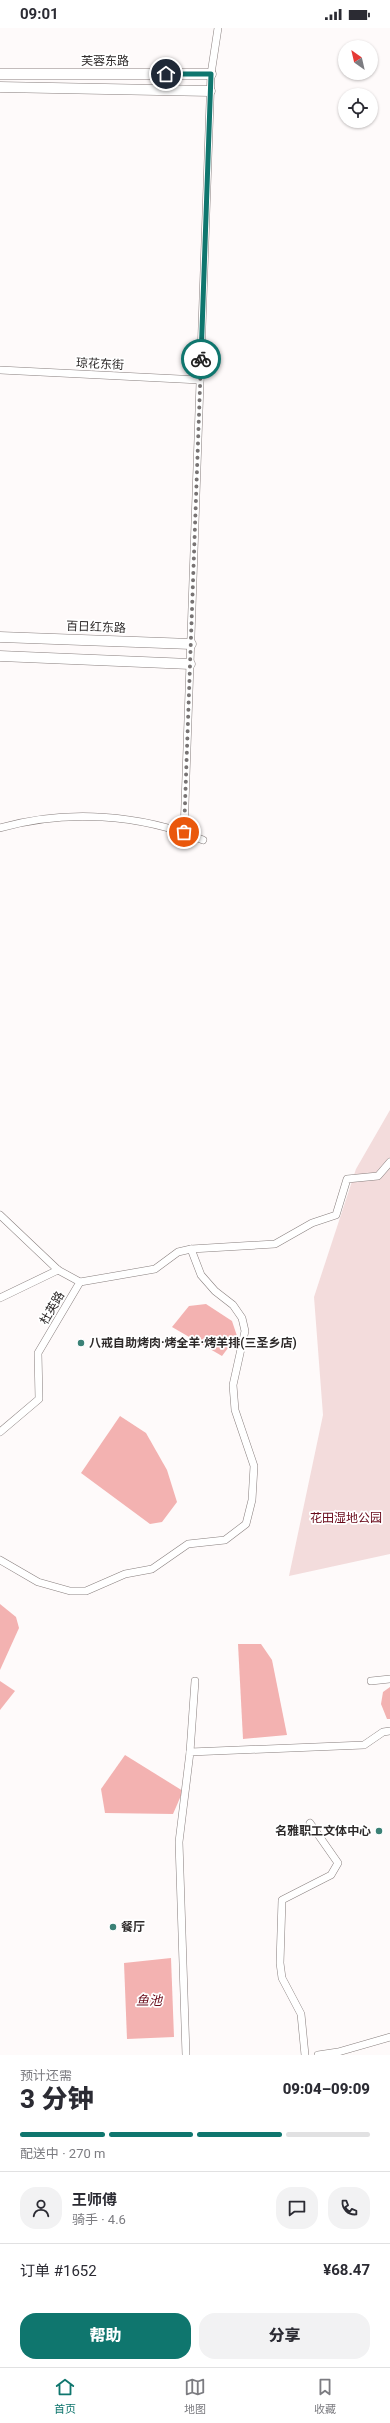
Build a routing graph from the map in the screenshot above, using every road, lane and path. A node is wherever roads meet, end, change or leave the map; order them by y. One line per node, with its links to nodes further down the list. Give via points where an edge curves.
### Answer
1 (218, 28): 3 (street)
2 (0, 74): 3 (main road, 芙蓉东路)
3 (211, 74): 5 (street)
4 (0, 88): 5 (main road)
5 (210, 91): 7 (street)
6 (0, 370): 7 (street, 琼花东街)
7 (200, 380): 9 (street)
8 (0, 636): 9 (main road, 百日红东路)
9 (190, 644): 11 (street)
10 (0, 656): 11 (main road)
11 (190, 664): 13 (street)
12 (0, 828): 13 (street, via 23,821 76,815 144,823)
13 (184, 832): 14 (street)
14 (203, 840)
15 (390, 1162): 17 (street, via 378,1176 347,1179 336,1215 312,1223 275,1244)
16 (0, 1215): 18 (street)
17 (191, 1249): 19 (street, via 178,1252 155,1269); 22 (street, via 201,1275 215,1291 233,1305 242,1318 245,1331 233,1385 235,1410 254,1466 252,1500 246,1524 225,1540 188,1544 152,1569 126,1574 86,1592 70,1591 38,1582)
18 (58, 1270): 19 (street); 20 (street)
19 (80, 1282): 21 (street, 杜英路, via 38,1353 39,1399)
20 (0, 1298)
21 (0, 1432)
22 (0, 1560)
23 (390, 1679): 25 (street)
24 (195, 1681): 27 (street)
25 (371, 1681)
26 (390, 1731): 27 (street, via 383,1732 364,1746)
27 (190, 1752): 30 (street, via 179,1842)
28 (310, 1823): 31 (street, via 338,1863 331,1875 282,1900 282,1978 301,2014)
29 (390, 2037): 32 (street)
30 (186, 2055)
31 (305, 2055)
32 (318, 2055)

